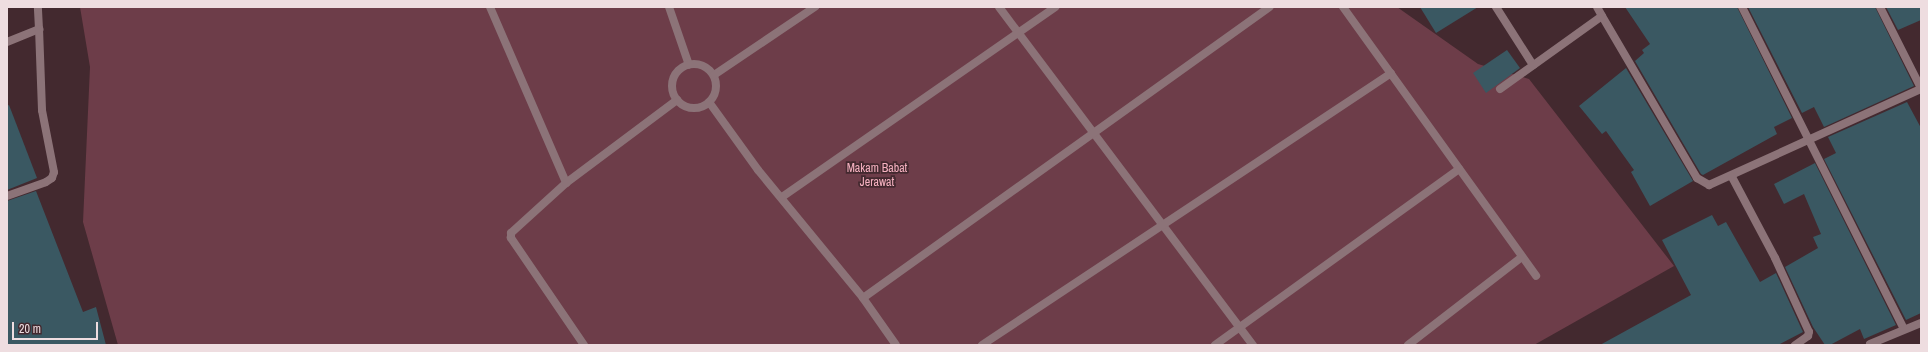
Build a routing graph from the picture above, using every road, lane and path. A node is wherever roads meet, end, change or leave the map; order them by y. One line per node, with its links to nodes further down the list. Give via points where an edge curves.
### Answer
1 (38, 7): 14 (street)
2 (490, 7): 29 (street)
3 (669, 7): 17 (street)
4 (815, 7): 20 (street)
5 (999, 7): 15 (street)
6 (1055, 7): 15 (street)
7 (1269, 7): 25 (street)
8 (1343, 7): 19 (street)
9 (1496, 7): 18 (street)
10 (1597, 7): 13 (street)
11 (1742, 7): 26 (street)
12 (1880, 7): 22 (street)
13 (1602, 16): 18 (street); 28 (street, via 1697,178 1704,184 1714,185)
14 (39, 29): 16 (street); 30 (street, via 42,110 54,172 52,178 46,182)
15 (1018, 32): 25 (street); 31 (street)
16 (7, 42)
17 (689, 65): 20 (street, via 699,64 708,68); 23 (street, via 682,68 674,79 674,94)
18 (1533, 65): 21 (street)
19 (1391, 73): 27 (street); 32 (street)
20 (714, 75): 24 (street, via 715,94)
21 (1500, 89)
22 (1921, 89): 26 (street)
23 (677, 100): 24 (street, via 692,108); 29 (street)
24 (709, 102): 31 (street, via 758,170)
25 (1093, 132): 32 (street); 35 (street)
26 (1808, 140): 28 (street); 38 (street)
27 (1459, 169): 33 (street); 37 (street)
28 (1732, 177): 46 (street, via 1809,332 1808,336)
29 (566, 183): 40 (street, via 515,227 511,238)
30 (7, 196)
31 (782, 197): 35 (street)
32 (1163, 225): 37 (street); 42 (street)
33 (1522, 257): 34 (street); 45 (street)
34 (1536, 276)
35 (863, 298): 41 (street)
36 (1921, 323): 38 (street)
37 (1240, 327): 43 (street); 44 (street)
38 (1904, 329): 39 (street)
39 (1870, 344)
40 (584, 345)
41 (896, 345)
42 (982, 345)
43 (1215, 345)
44 (1253, 345)
45 (1408, 345)
46 (1795, 345)

